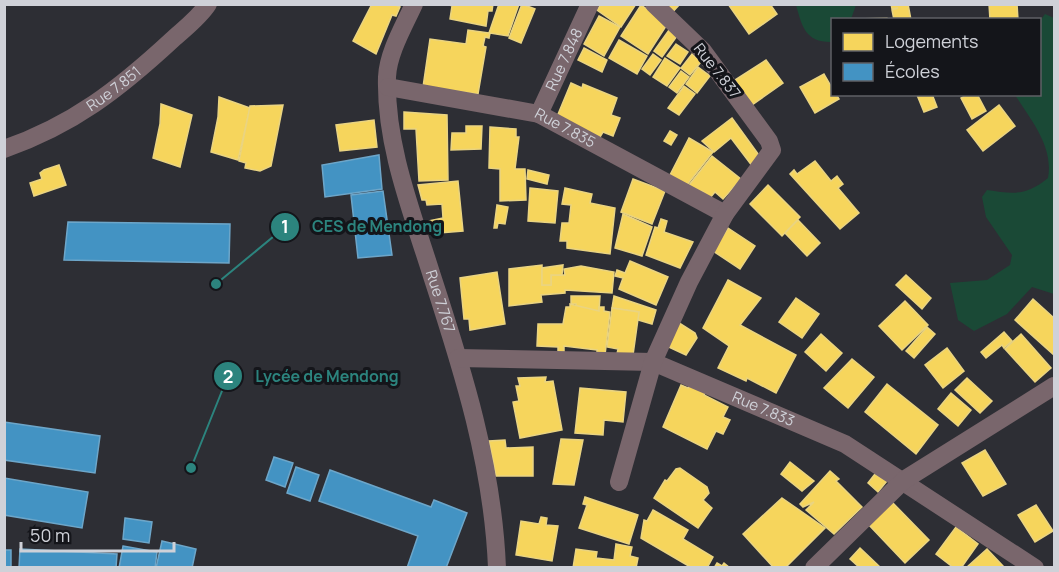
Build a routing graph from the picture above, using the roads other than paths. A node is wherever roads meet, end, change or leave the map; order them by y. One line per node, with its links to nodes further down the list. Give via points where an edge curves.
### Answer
1 (208, 4): 7 (street, Rue 7.851, via 146,64 90,108 55,129)
2 (414, 4): 5 (street, Rue 7.767, via 387,74)
3 (590, 4): 6 (street, Rue 7.848)
4 (654, 4): 8 (street, Rue 7.837, via 704,51 771,145 772,150)
5 (388, 87): 6 (street, Rue 7.835); 9 (street, Rue 7.767, via 393,139 406,195)
6 (539, 114): 8 (street, Rue 7.835)
7 (4, 149)
8 (725, 214): 10 (street)
9 (458, 358): 10 (street, Rue 7.833); 14 (street, Rue 7.767, via 489,475)
10 (653, 362): 12 (street, Rue 7.833, via 845,444); 13 (street)
11 (1054, 386): 12 (street)
12 (904, 480): 15 (street); 16 (street, Rue 7.833)
13 (619, 482)
14 (497, 567)
15 (814, 567)
16 (1035, 567)

